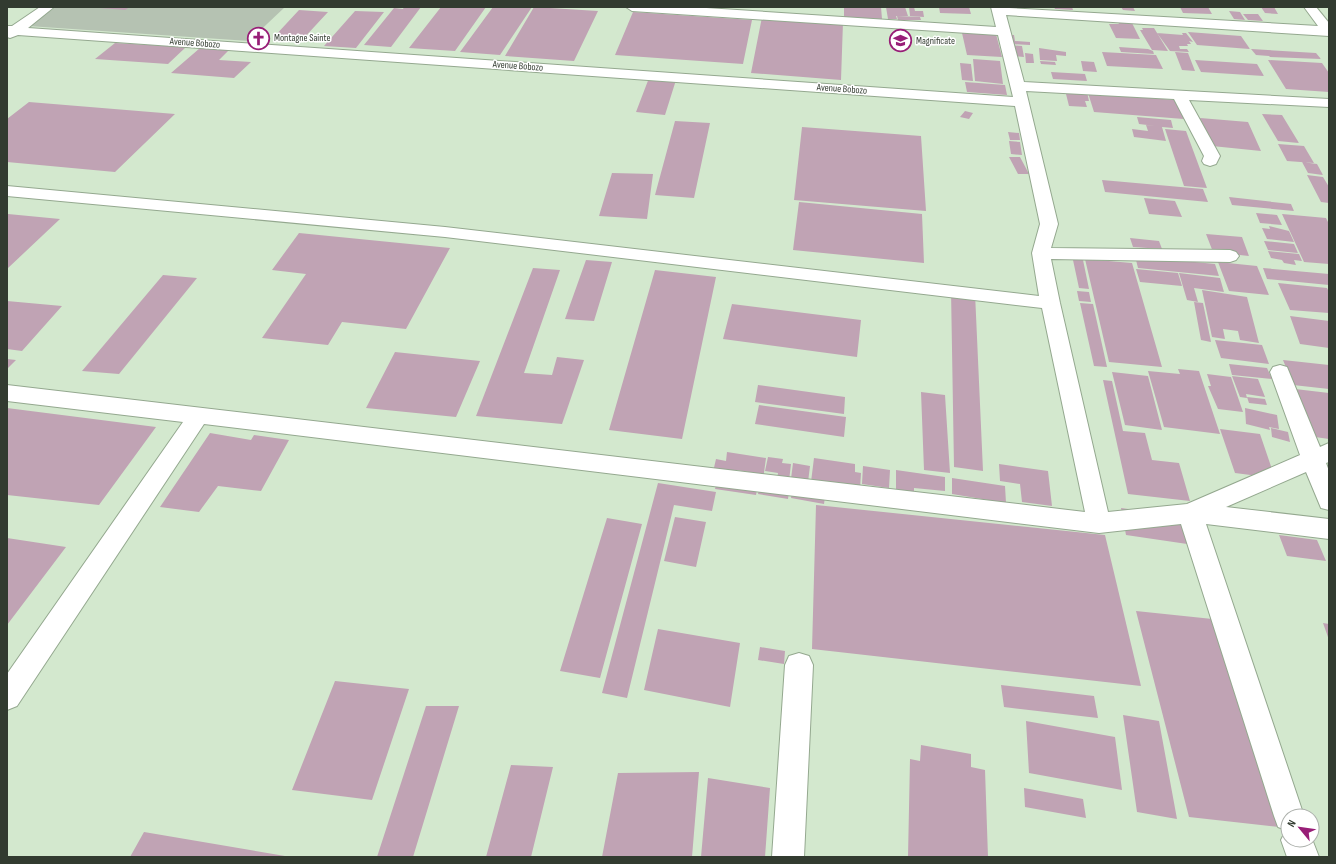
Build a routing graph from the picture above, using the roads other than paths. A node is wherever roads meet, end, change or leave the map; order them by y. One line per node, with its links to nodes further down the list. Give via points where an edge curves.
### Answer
1 (48, 7): 7 (street)
2 (633, 7): 5 (street)
3 (1310, 7): 6 (street)
4 (998, 9): 5 (street); 6 (street)
5 (1004, 31): 8 (street)
6 (1329, 31)
7 (10, 32): 8 (street, Avenue Bobozo)
8 (1019, 94): 9 (street, Avenue Bobozo); 13 (street, via 1049,224)
9 (1178, 94): 10 (street, Avenue Bobozo); 11 (street, via 1212,156)
10 (1329, 103)
11 (1210, 161)
12 (7, 191): 15 (street, via 445,232)
13 (1041, 252): 14 (street); 15 (street)
14 (1230, 256)
15 (1050, 303): 22 (street)
16 (1280, 372): 19 (street)
17 (7, 393): 18 (street)
18 (199, 415): 22 (street); 25 (street)
19 (1321, 456): 20 (street); 21 (street)
20 (1329, 501)
21 (1190, 513): 22 (street); 23 (street); 26 (street)
22 (1099, 523)
23 (1329, 529)
24 (799, 665): 27 (street)
25 (7, 697)
26 (1286, 808)
27 (788, 857)

